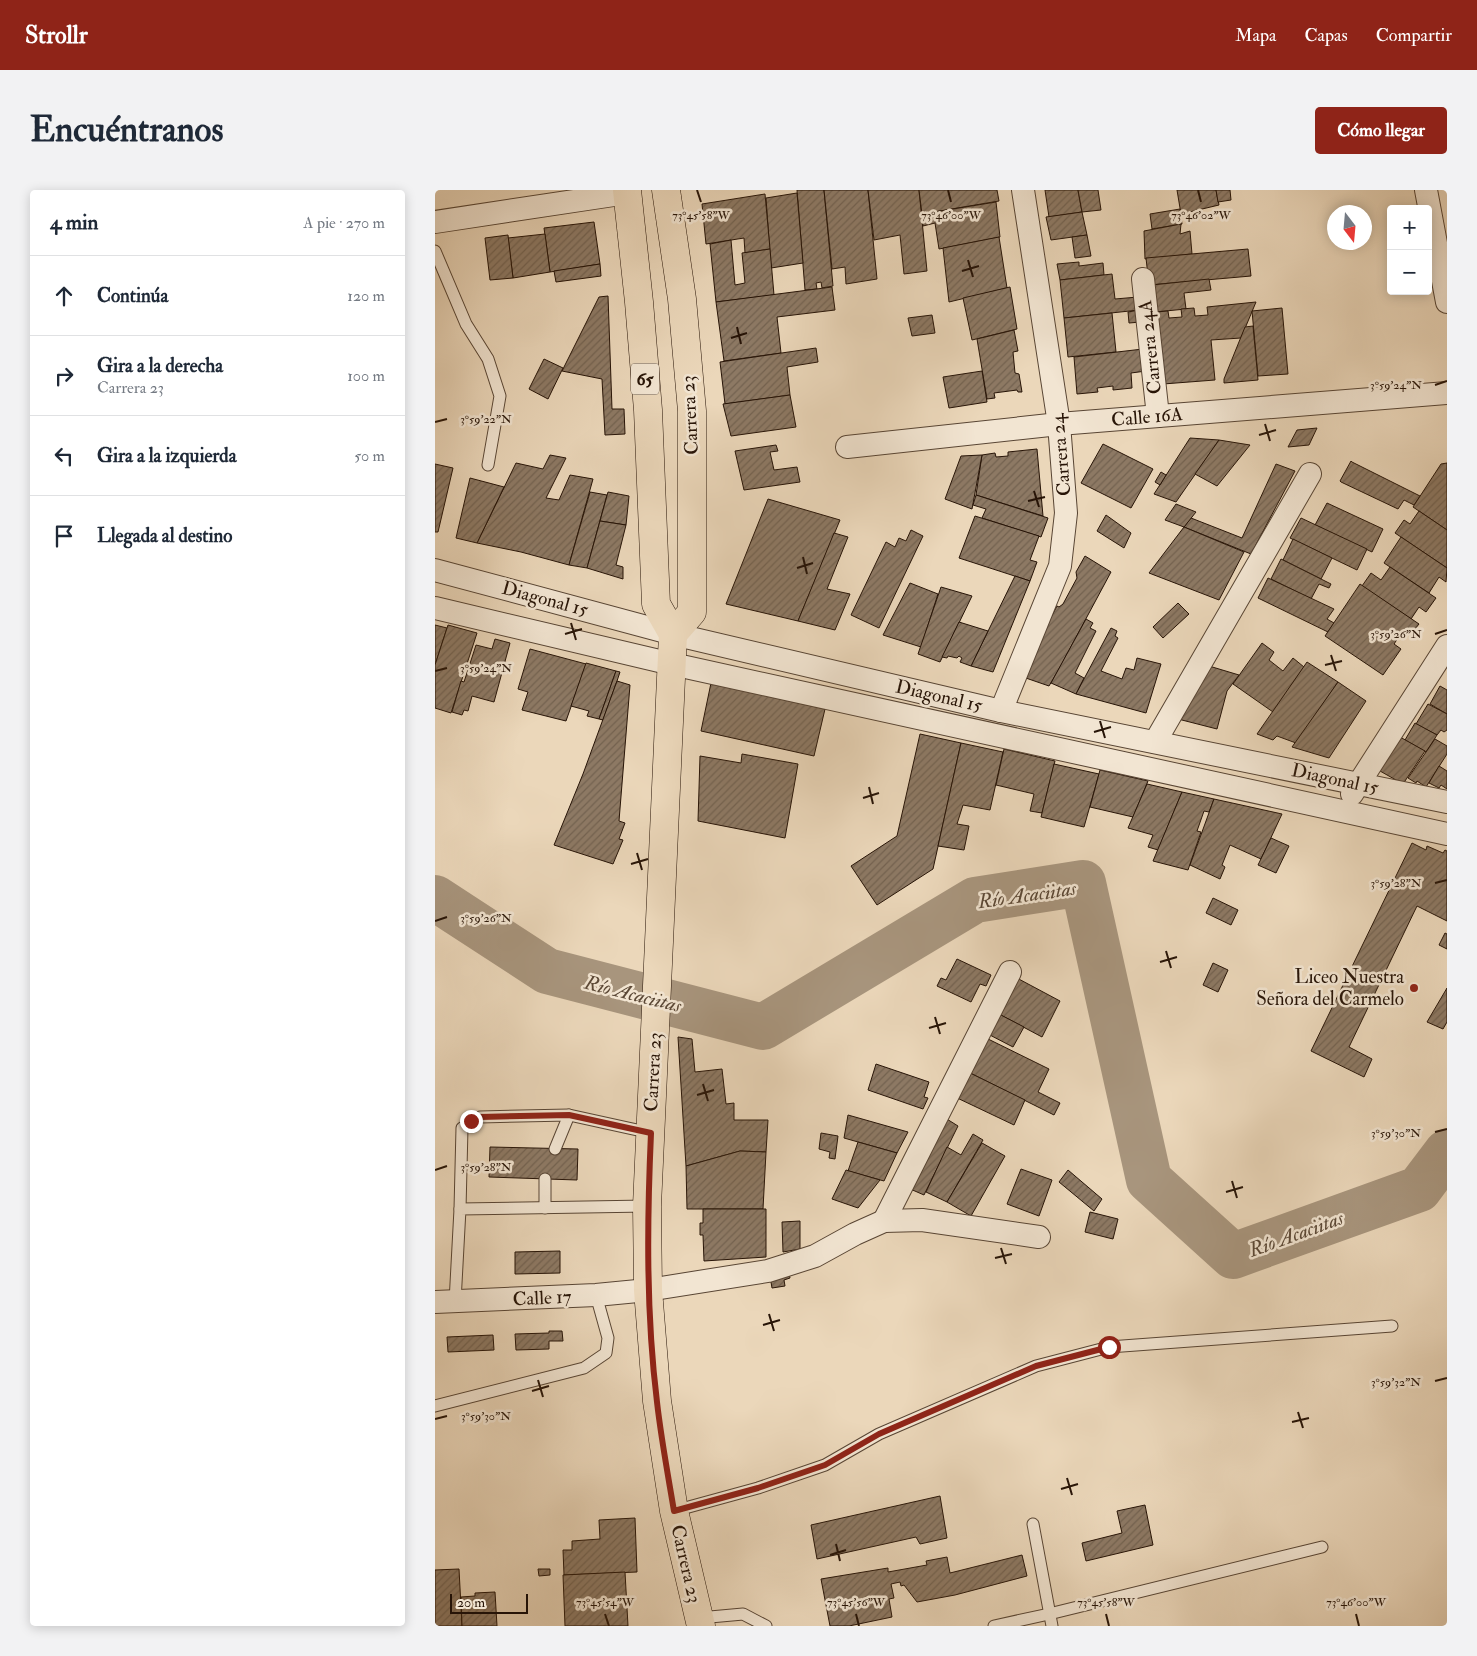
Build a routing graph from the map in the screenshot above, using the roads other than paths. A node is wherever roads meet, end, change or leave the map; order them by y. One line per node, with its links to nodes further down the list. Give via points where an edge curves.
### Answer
1 (666, 190): 18 (main road, Carrera 23, via 682,299 692,411 692,612)
2 (1023, 190): 11 (street, Carrera 24)
3 (1426, 190): 8 (street)
4 (627, 192): 5 (street); 18 (main road, 65, via 647,410 656,604)
5 (435, 222)
6 (435, 250): 13 (lane, via 466,324 488,359 499,396)
7 (1143, 279): 10 (street, Carrera 24A)
8 (1447, 302)
9 (1447, 393): 10 (street, Calle 16A)
10 (1158, 416): 11 (street, Calle 16A)
11 (1059, 424): 12 (street, Calle 16A); 21 (street, Carrera 24, via 1066,512 1061,566)
12 (847, 447)
13 (488, 465)
14 (1310, 474): 22 (street)
15 (435, 570): 16 (street, Diagonal 15)
16 (458, 576): 17 (street); 18 (street, Diagonal 15)
17 (442, 610): 20 (street, Diagonal 15)
18 (673, 634): 20 (main road, Carrera 23); 21 (street, Diagonal 15)
19 (1447, 646): 23 (street)
20 (672, 664): 25 (street, Diagonal 15); 29 (main road, Carrera 23)
21 (1001, 711): 22 (street, Diagonal 15)
22 (1155, 742): 23 (street, Diagonal 15)
23 (1359, 783): 24 (street, Diagonal 15); 25 (street)
24 (1447, 802)
25 (1343, 810): 26 (street, Diagonal 15)
26 (1447, 834)
27 (1010, 972): 35 (street)
28 (569, 1115): 29 (lane); 30 (lane); 34 (lane, via 480,1117 462,1128)
29 (651, 1127): 32 (main road, Carrera 23)
30 (555, 1149)
31 (545, 1179): 33 (lane)
32 (647, 1206): 33 (lane); 37 (main road, Carrera 23)
33 (545, 1208): 34 (lane)
34 (460, 1209): 39 (lane)
35 (884, 1221): 36 (street, via 922,1220); 37 (street, Calle 17, via 815,1256 768,1271)
36 (1039, 1237)
37 (649, 1290): 38 (street, Calle 17); 42 (main road, Carrera 23, via 657,1401)
38 (596, 1295): 39 (street, Calle 17); 41 (lane, via 608,1338 606,1353 584,1368)
39 (445, 1302)
40 (1392, 1326): 42 (lane, via 1109,1347 1045,1363 879,1434 825,1465)
41 (435, 1406)
42 (674, 1511): 46 (main road, Carrera 23)
43 (1033, 1524): 45 (lane)
44 (1322, 1547): 45 (lane)
45 (1051, 1620): 48 (lane)
46 (700, 1622): 47 (lane, via 743,1614)
47 (766, 1626)
48 (994, 1626)

